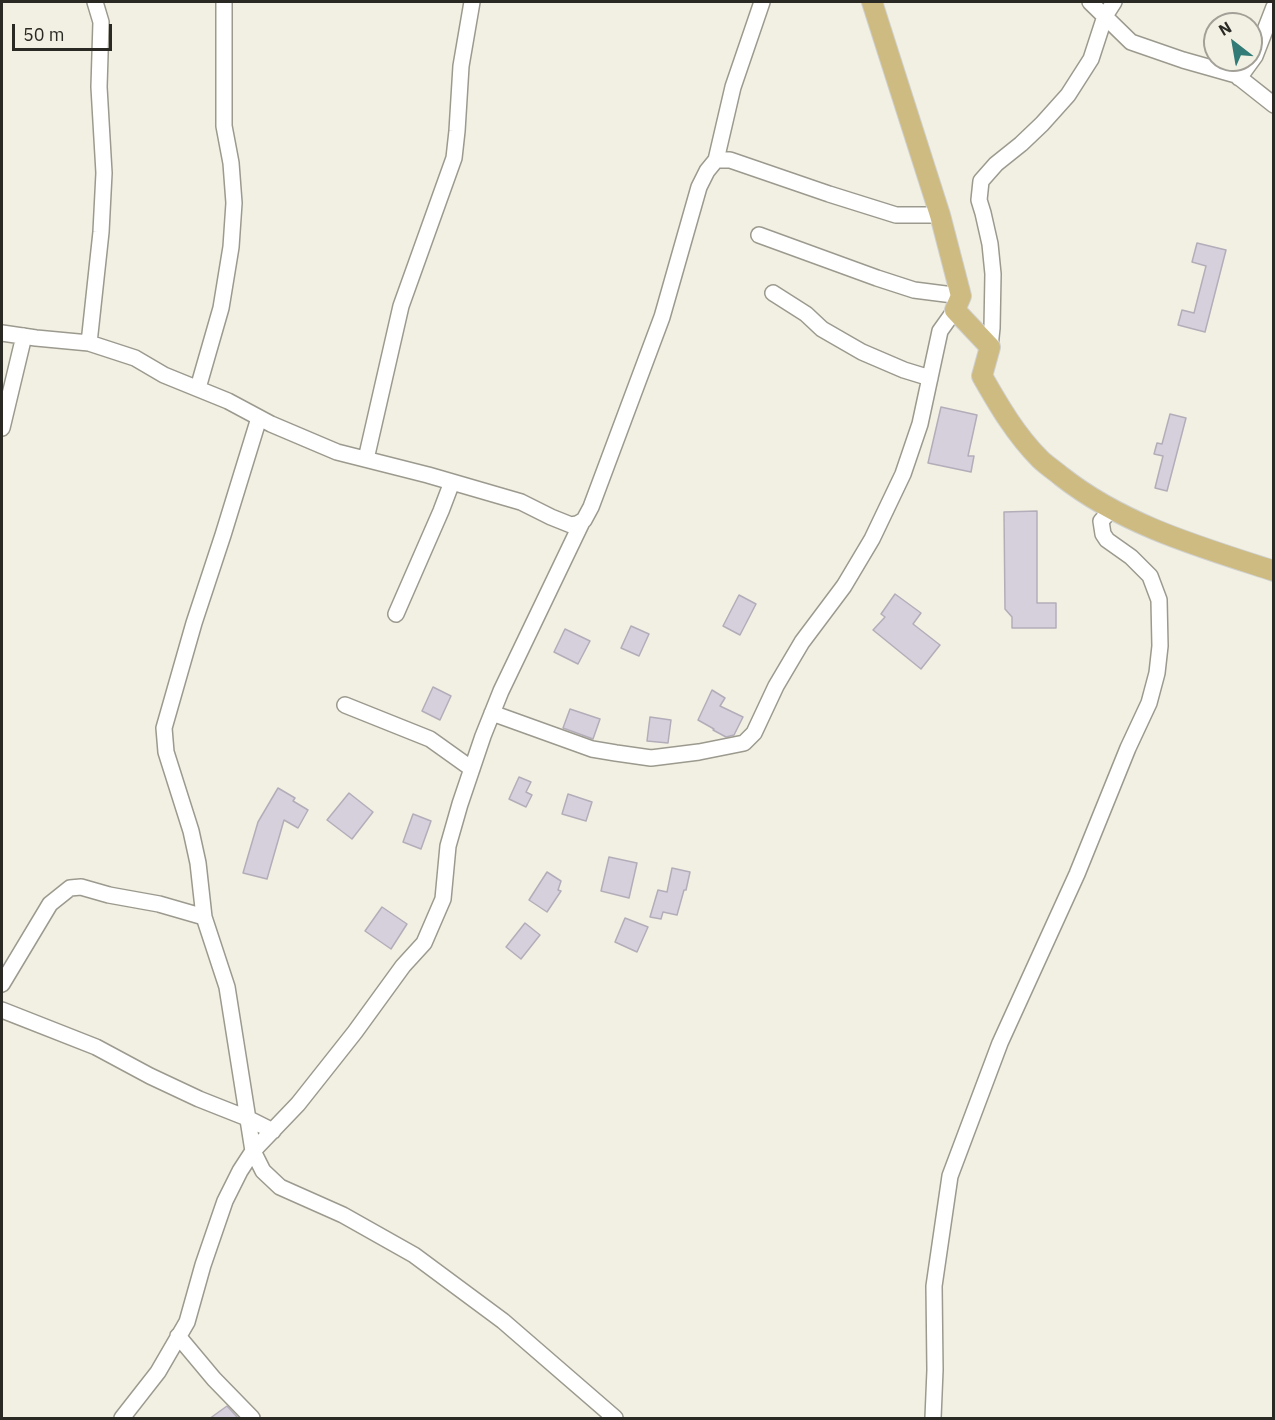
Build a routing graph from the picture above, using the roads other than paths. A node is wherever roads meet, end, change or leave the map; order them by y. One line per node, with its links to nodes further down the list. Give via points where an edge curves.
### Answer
1 (95, 2): 19 (street, via 101,22 99,87 104,173)
2 (224, 2): 22 (street, via 224,126 234,203 221,308)
3 (472, 2): 25 (street, via 454,158 401,306)
4 (762, 2): 12 (street, via 733,87)
5 (872, 2): 13 (main road)
6 (1090, 2): 9 (street)
7 (1114, 2): 9 (street)
8 (1274, 7): 10 (street, via 1255,56)
9 (1105, 16): 10 (street, via 1131,42); 20 (street, via 1091,59 1068,95 981,181 979,200 993,274)
10 (1239, 78): 11 (street)
11 (1274, 105)
12 (716, 160): 13 (street, via 730,160 896,215); 28 (street, via 699,187 662,317)
13 (940, 215): 16 (main road)
14 (759, 235): 16 (street)
15 (773, 293): 21 (street, via 862,352)
16 (958, 303): 20 (main road); 21 (street, via 940,331)
17 (2, 333): 18 (street)
18 (24, 336): 19 (street); 24 (street)
19 (89, 343): 22 (street, via 135,358)
20 (990, 347): 27 (main road, via 982,376 1017,432 1041,459)
21 (930, 378): 32 (street, via 903,474 872,539 844,586 802,642 754,733 744,743 651,758 591,749)
22 (198, 388): 23 (street)
23 (259, 418): 25 (street, via 337,452); 34 (street, via 164,728 166,752 198,863)
24 (2, 428)
25 (366, 459): 26 (street)
26 (452, 482): 28 (street, via 520,502 571,525); 30 (street)
27 (1112, 509): 29 (main road, via 1170,536); 44 (street, via 1101,521 1102,534 1150,576 1159,600 1157,673 1149,703 1077,874 1000,1043 950,1176 934,1286)
28 (582, 522): 32 (street)
29 (1274, 571)
30 (396, 614)
31 (345, 705): 33 (street, via 430,739)
32 (492, 712): 33 (street)
33 (472, 769): 38 (street, via 448,846 443,899 424,943)
34 (204, 917): 35 (street, via 81,886 70,888 50,904); 37 (street, via 226,987)
35 (2, 984)
36 (2, 1010): 37 (street, via 96,1047 189,1095)
37 (248, 1118): 38 (street); 39 (street)
38 (273, 1131): 39 (street)
39 (253, 1151): 40 (street, via 225,1201 187,1322); 43 (street, via 263,1171 280,1186 343,1215 414,1255 503,1321)
40 (178, 1336): 41 (street, via 158,1372); 42 (street)
41 (122, 1419)
42 (252, 1419)
43 (615, 1419)
44 (933, 1419)

